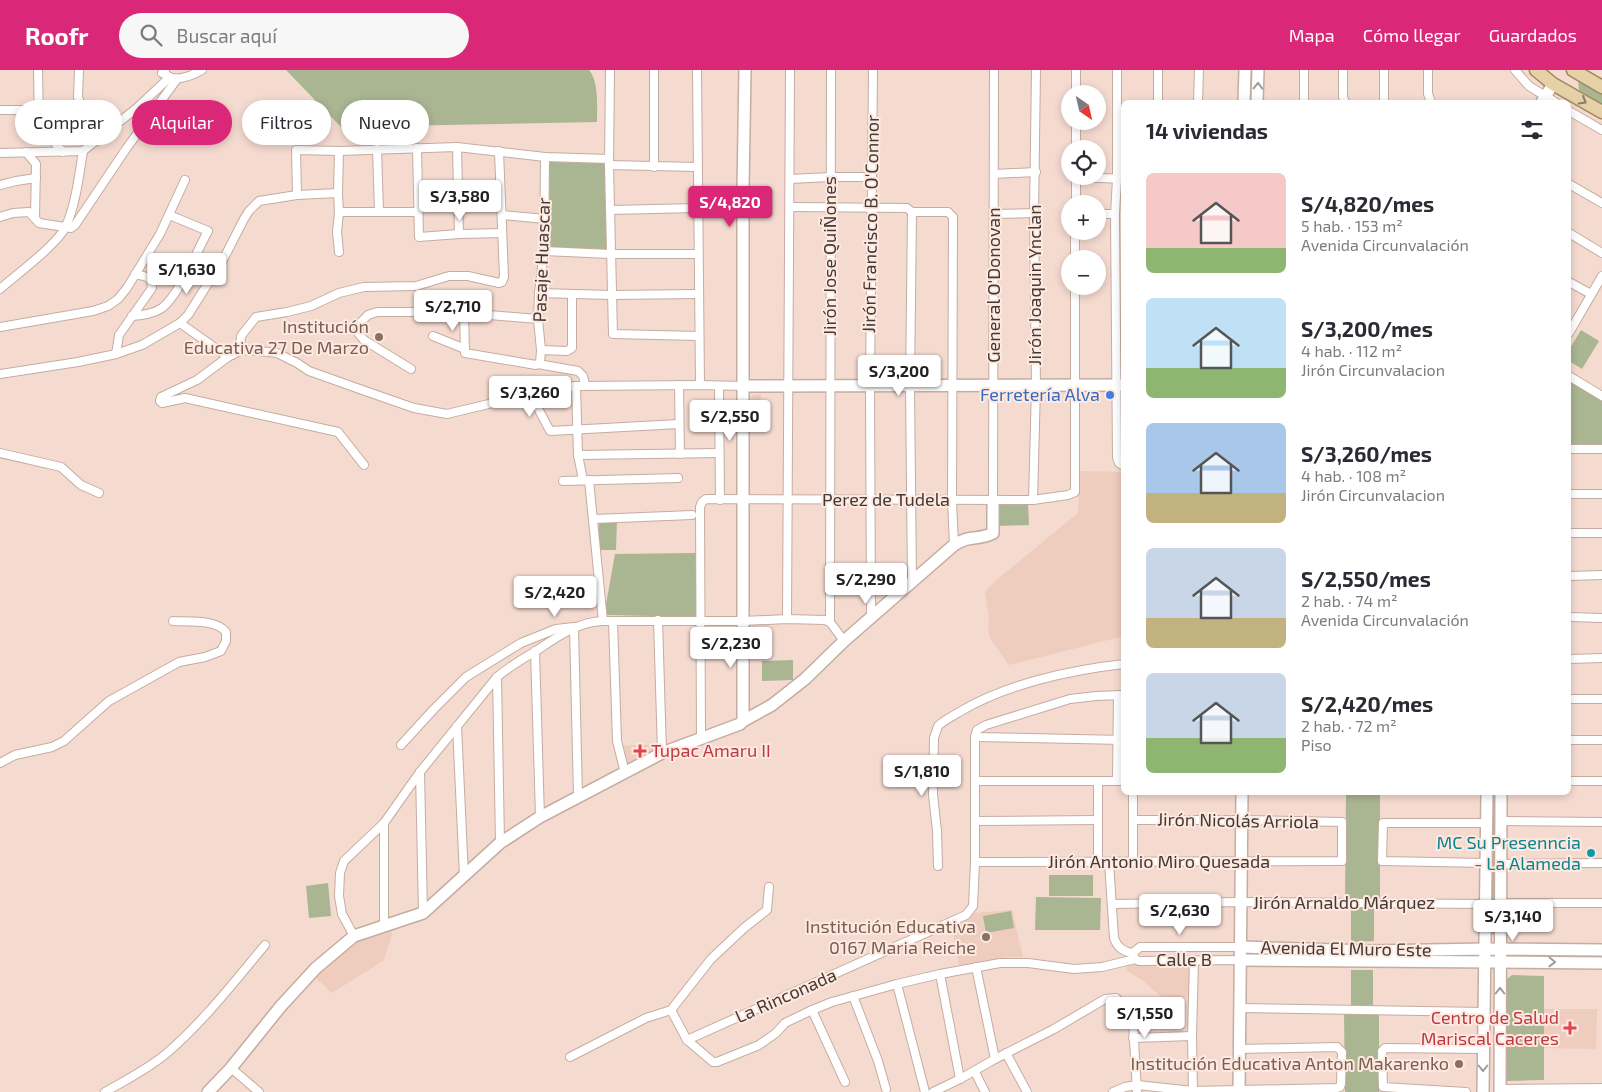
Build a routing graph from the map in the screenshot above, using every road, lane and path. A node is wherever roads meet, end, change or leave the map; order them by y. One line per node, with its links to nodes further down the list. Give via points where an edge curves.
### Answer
1 (38, 70): 30 (street)
2 (79, 70): 31 (street)
3 (202, 70): 26 (street, via 194,75)
4 (610, 70): 60 (street)
5 (654, 70): 61 (street)
6 (697, 70): 62 (street)
7 (745, 70): 138 (street)
8 (790, 70): 69 (street)
9 (831, 70): 65 (street, Jirón Jose QuiÑones)
10 (873, 70): 66 (street, Jirón Francisco B. O'Connor)
11 (994, 70): 64 (street, General O'Donovan)
12 (1036, 70): 63 (street, Jirón Joaquin Ynclan)
13 (1076, 70): 28 (street)
14 (1117, 70): 70 (street)
15 (1158, 70): 32 (street)
16 (1199, 70): 33 (street)
17 (1245, 70): 34 (street)
18 (1258, 70): 35 (street, one-way to 18)
19 (1304, 70): 36 (street)
20 (1343, 70): 37 (street)
21 (1384, 70): 38 (street)
22 (1428, 70): 39 (street)
23 (1515, 70): 40 (street)
24 (1536, 70): 27 (main road)
25 (1572, 70): 29 (main road)
26 (166, 74): 46 (street, via 155,93); 95 (street, via 126,149 75,225)
27 (1553, 84): 41 (street); 45 (main road, one-way to 45)
28 (1076, 85)
29 (1602, 88)
30 (38, 100)
31 (79, 100)
32 (1158, 100)
33 (1198, 100)
34 (1244, 100)
35 (1258, 100)
36 (1304, 100)
37 (1344, 100)
38 (1384, 100)
39 (1430, 100)
40 (1546, 100)
41 (1547, 100)
42 (0, 110): 43 (street)
43 (15, 110)
44 (1571, 112): 47 (street)
45 (1602, 112)
46 (122, 120)
47 (1602, 130)
48 (57, 145): 57 (street)
49 (91, 145): 53 (street)
50 (457, 147): 51 (street); 55 (street); 97 (street)
51 (417, 148): 52 (street); 84 (street)
52 (377, 149): 54 (street); 82 (street)
53 (83, 151): 57 (street); 95 (street)
54 (339, 151): 74 (street); 75 (street, via 296,150)
55 (499, 151): 59 (street); 90 (street)
56 (26, 152): 57 (street); 58 (street); 67 (street, via 36,164)
57 (63, 152)
58 (0, 153)
59 (544, 157): 60 (street); 94 (street, Pasaje Huascar)
60 (609, 162): 61 (street); 81 (street)
61 (654, 167): 62 (street)
62 (697, 167): 80 (street)
63 (1036, 172): 64 (street); 86 (street, Jirón Joaquin Ynclan)
64 (994, 174): 87 (street, General O'Donovan)
65 (830, 177): 66 (street); 69 (street); 78 (street, Jirón Jose QuiÑones)
66 (871, 177): 79 (street, Jirón Francisco B. O'Connor)
67 (36, 178): 72 (street); 93 (street)
68 (1106, 178): 70 (street)
69 (790, 179): 77 (street)
70 (1120, 179): 89 (street)
71 (185, 180): 104 (street, via 160,234)
72 (0, 185)
73 (1571, 185): 76 (street)
74 (338, 193): 75 (street); 83 (street)
75 (297, 195): 117 (street, via 259,201 249,211 224,258)
76 (1602, 203)
77 (790, 206): 78 (street); 139 (street)
78 (830, 206): 79 (street); 140 (street, Jirón Jose QuiÑones)
79 (871, 207): 85 (street, via 907,208); 144 (street, Jirón Francisco B. O'Connor)
80 (697, 208): 81 (street); 103 (street)
81 (610, 210): 102 (street)
82 (378, 211): 83 (street); 84 (street)
83 (339, 212): 100 (street, via 336,232)
84 (417, 212): 97 (street, via 419,237)
85 (912, 212): 141 (street); 145 (street, via 953,216)
86 (1034, 213): 87 (street); 143 (street, Jirón Joaquin Ynclan)
87 (994, 214): 142 (street, General O'Donovan)
88 (1106, 214): 89 (street)
89 (1115, 214): 135 (street)
90 (502, 215): 94 (street); 96 (street)
91 (174, 216): 115 (street, via 208,231 176,291 163,307 151,314)
92 (0, 217): 93 (street, via 29,212)
93 (35, 218): 95 (street, via 40,223)
94 (544, 219): 99 (street, Pasaje Huascar)
95 (66, 227): 107 (street, via 53,243)
96 (502, 233): 97 (street); 124 (street, via 502,282 449,276 416,286 364,288 339,294 310,306 256,317 241,336)
97 (459, 234)
98 (1571, 234): 101 (street)
99 (544, 251): 102 (street); 108 (street, Pasaje Huascar)
100 (339, 252)
101 (1602, 253)
102 (610, 254): 103 (street); 112 (street)
103 (698, 254): 110 (street)
104 (135, 274): 115 (street, via 149,277 152,288); 118 (street, via 118,299 108,306)
105 (1602, 276): 111 (street)
106 (1571, 283): 111 (street)
107 (0, 289)
108 (539, 293): 109 (street); 116 (street, Pasaje Huascar)
109 (572, 294): 112 (street); 123 (street, via 572,348 567,352)
110 (698, 294): 112 (street); 121 (street)
111 (1591, 294): 119 (street)
112 (611, 295): 121 (street, via 613,334)
113 (1075, 295): 134 (street)
114 (464, 313): 116 (street); 122 (street); 128 (street, via 377,312 360,323 358,333 364,340)
115 (132, 316): 125 (street, via 119,335)
116 (538, 319): 123 (street, Pasaje Huascar)
117 (180, 323): 125 (street, via 142,345); 126 (street)
118 (0, 326)
119 (1571, 328)
120 (433, 336): 122 (street)
121 (699, 336): 133 (street)
122 (464, 349): 127 (street, via 464,353)
123 (540, 350): 127 (street, Pasaje Huascar)
124 (240, 352): 126 (street); 146 (street, via 277,353 309,371 414,408 447,414)
125 (116, 354): 129 (street)
126 (228, 357): 157 (street, via 197,380 164,395 160,401 166,403 185,398 333,430)
127 (539, 364): 131 (street, via 578,372 583,376)
128 (411, 369)
129 (0, 374)
130 (1571, 377): 147 (street)
131 (585, 385): 132 (street); 136 (street)
132 (679, 385): 133 (street); 148 (street)
133 (700, 385): 137 (street)
134 (1076, 385): 135 (street); 143 (street); 171 (street, Perez de Tudela, via 1075,492)
135 (1120, 385): 156 (street, via 1117,458)
136 (576, 386): 146 (street); 149 (street)
137 (718, 386): 138 (street); 153 (street)
138 (744, 386): 139 (street); 166 (street)
139 (789, 386): 140 (street); 167 (street)
140 (830, 386): 144 (street); 168 (street, Jirón Jose QuiÑones)
141 (910, 386): 144 (street); 145 (street); 169 (street)
142 (993, 386): 143 (street); 145 (street); 172 (street, General O'Donovan)
143 (1036, 386): 171 (street, Jirón Joaquin Ynclan)
144 (870, 387): 164 (street, Jirón Francisco B. O'Connor)
145 (952, 387): 170 (street)
146 (531, 395): 149 (street, via 550,431)
147 (1602, 396)
148 (679, 424): 149 (street); 154 (street)
149 (576, 429): 155 (street)
150 (1571, 449): 151 (street)
151 (1602, 449)
152 (0, 453): 161 (street, via 61,468 81,485)
153 (719, 453): 154 (street); 165 (street)
154 (680, 454): 155 (street)
155 (578, 455): 159 (street)
156 (1121, 464)
157 (364, 465)
158 (678, 478): 159 (street)
159 (586, 480): 160 (street); 174 (street)
160 (563, 481)
161 (99, 493)
162 (1571, 494): 163 (street)
163 (1602, 494)
164 (870, 499): 168 (street, Perez de Tudela); 169 (street, Perez de Tudela); 182 (street, Jirón Francisco B. O'Connor)
165 (720, 500): 166 (street, Perez de Tudela); 186 (street, Perez de Tudela, via 706,499 700,507)
166 (742, 500): 167 (street, Perez de Tudela); 190 (street)
167 (789, 500): 168 (street, Perez de Tudela); 184 (street)
168 (830, 500): 191 (street, Jirón Jose QuiÑones)
169 (912, 500): 170 (street, Perez de Tudela); 180 (street)
170 (952, 500): 172 (street, Perez de Tudela); 177 (street)
171 (1033, 500): 172 (street, Perez de Tudela)
172 (993, 501): 177 (street, via 993,533 986,537 962,539)
173 (692, 515): 174 (street)
174 (594, 519): 188 (street)
175 (1571, 533): 176 (street)
176 (1602, 533)
177 (954, 545): 180 (street)
178 (1602, 575): 179 (street)
179 (1571, 576)
180 (912, 582): 182 (street)
181 (1571, 617): 183 (street)
182 (871, 618): 193 (street)
183 (1602, 618)
184 (787, 619): 190 (street); 191 (street)
185 (658, 620): 186 (street); 189 (street); 210 (street)
186 (700, 620): 190 (street); 205 (street)
187 (173, 621): 211 (street, via 219,626 226,632 224,647 216,654 179,662 132,686 109,701 64,741 52,747 15,754)
188 (603, 621): 189 (street); 192 (street)
189 (613, 621): 213 (street, via 617,740)
190 (744, 621): 202 (street)
191 (830, 622): 193 (street)
192 (574, 627): 194 (street); 209 (street, via 556,629 521,643 466,677); 223 (street)
193 (844, 641): 202 (street, via 805,679 772,705)
194 (535, 651): 198 (street); 224 (street)
195 (1571, 658): 196 (street)
196 (1602, 658)
197 (1121, 664): 243 (street, via 1096,667 983,698 938,726 934,738 933,795)
198 (497, 677): 203 (street); 233 (street)
199 (1121, 695): 204 (street, via 1070,699 986,726 977,730); 206 (street)
200 (1571, 699): 201 (street)
201 (1602, 699)
202 (743, 721): 205 (street)
203 (457, 726): 212 (street); 244 (street)
204 (975, 737): 206 (street); 216 (street, La Rinconada)
205 (701, 738): 210 (street)
206 (1120, 740): 215 (street)
207 (1571, 740): 208 (street)
208 (1602, 740)
209 (401, 745)
210 (662, 753): 213 (street)
211 (0, 763)
212 (420, 772): 232 (street); 251 (street)
213 (626, 773): 223 (street)
214 (1098, 780): 215 (street); 216 (street); 225 (street)
215 (1120, 780)
216 (974, 781): 228 (street, La Rinconada)
217 (1571, 781): 218 (street)
218 (1602, 781)
219 (1134, 795): 226 (street)
220 (1242, 795): 227 (street)
221 (1487, 795): 231 (street)
222 (1501, 795): 229 (street)
223 (578, 797): 224 (street)
224 (540, 817): 233 (street)
225 (1098, 820): 228 (street); 236 (street)
226 (1133, 820): 227 (street, Jirón Nicolás Arriola); 238 (street)
227 (1241, 820): 234 (street, Jirón Nicolás Arriola, via 1342,822); 239 (street)
228 (974, 821): 235 (street, La Rinconada)
229 (1501, 821): 230 (street); 242 (street)
230 (1602, 822)
231 (1486, 823): 240 (street); 240 (street, via 1383,823 1382,861)
232 (384, 824): 252 (street); 253 (street, via 344,862 340,873 342,914)
233 (500, 843): 244 (street)
234 (1342, 861): 239 (street, Jirón Antonio Miro Quesada)
235 (975, 862): 236 (street, Jirón Antonio Miro Quesada); 276 (street, La Rinconada, via 973,906 966,915)
236 (1098, 862): 237 (street, Jirón Antonio Miro Quesada)
237 (1109, 862): 238 (street, Jirón Antonio Miro Quesada); 249 (street, Calle B)
238 (1133, 862): 239 (street, Jirón Antonio Miro Quesada)
239 (1241, 862): 246 (street)
240 (1486, 863): 250 (street)
241 (1602, 863): 242 (street)
242 (1501, 864): 247 (street)
243 (938, 866)
244 (464, 876): 251 (street)
245 (769, 887): 271 (street, via 767,910 712,959)
246 (1241, 902): 249 (street, Jirón Arnaldo Márquez); 250 (street, Jirón Arnaldo Márquez); 255 (street)
247 (1500, 902): 248 (street); 257 (street)
248 (1602, 903)
249 (1112, 904): 259 (street, Calle B, via 1114,938)
250 (1486, 904): 256 (street)
251 (423, 913): 252 (street)
252 (384, 926): 253 (street)
253 (354, 936): 282 (street, via 316,968)
254 (265, 945): 292 (street, via 203,1019 167,1053)
255 (1241, 947): 259 (street, Calle B, via 1140,947); 260 (street, Avenida El Muro Este); 261 (street)
256 (1486, 949): 257 (street, Avenida El Muro Este); 260 (street, Avenida El Muro Este); 263 (street)
257 (1500, 949): 258 (street, Avenida El Muro Este); 264 (street)
258 (1602, 950)
259 (1134, 956): 262 (street, Calle B, via 1139,960); 266 (street, via 1102,967 1074,969 1028,963)
260 (1364, 956): 261 (street, Avenida El Muro Este); 263 (street, Avenida El Muro Este)
261 (1241, 960): 262 (street, Calle B); 270 (street)
262 (1194, 961): 274 (street)
263 (1486, 961): 264 (street, Avenida El Muro Este); 273 (street)
264 (1500, 962): 265 (street, Avenida El Muro Este, one-way to 265); 289 (street, one-way to 264)
265 (1602, 963)
266 (976, 967): 267 (street); 281 (street)
267 (940, 974): 268 (street); 284 (street)
268 (897, 984): 269 (street); 295 (street)
269 (853, 996): 272 (street); 287 (street)
270 (1240, 1008): 273 (street); 277 (street)
271 (671, 1010): 276 (street); 280 (street, via 646,1018)
272 (812, 1010): 276 (street, via 785,1024 759,1045 717,1062); 285 (street)
273 (1484, 1012): 278 (street)
274 (1192, 1036): 275 (street); 300 (street)
275 (1133, 1038): 279 (street, via 1133,1023 1127,1009 1116,998 1105,999); 288 (street)
276 (687, 1040)
277 (1240, 1049): 291 (street); 291 (street, via 1337,1046 1342,1052 1340,1087)
278 (1483, 1049): 301 (street, via 1385,1048 1382,1051 1382,1084 1386,1088); 302 (street, one-way to 302)
279 (1006, 1053): 281 (street); 298 (street)
280 (570, 1057)
281 (995, 1059): 283 (street)
282 (230, 1068): 293 (street); 294 (street)
283 (974, 1072): 284 (street); 297 (street)
284 (960, 1079): 296 (street)
285 (845, 1082)
286 (1602, 1088): 289 (street)
287 (886, 1089)
288 (1137, 1089): 290 (street); 299 (street, via 1126,1087)
289 (1500, 1090)
290 (1173, 1091): 300 (street)
291 (1239, 1091): 300 (street)
292 (105, 1092)
293 (208, 1092)
294 (259, 1092)
295 (925, 1092)
296 (933, 1092)
297 (985, 1092)
298 (1027, 1092)
299 (1113, 1092)
300 (1192, 1092)
301 (1466, 1092)
302 (1483, 1092)

